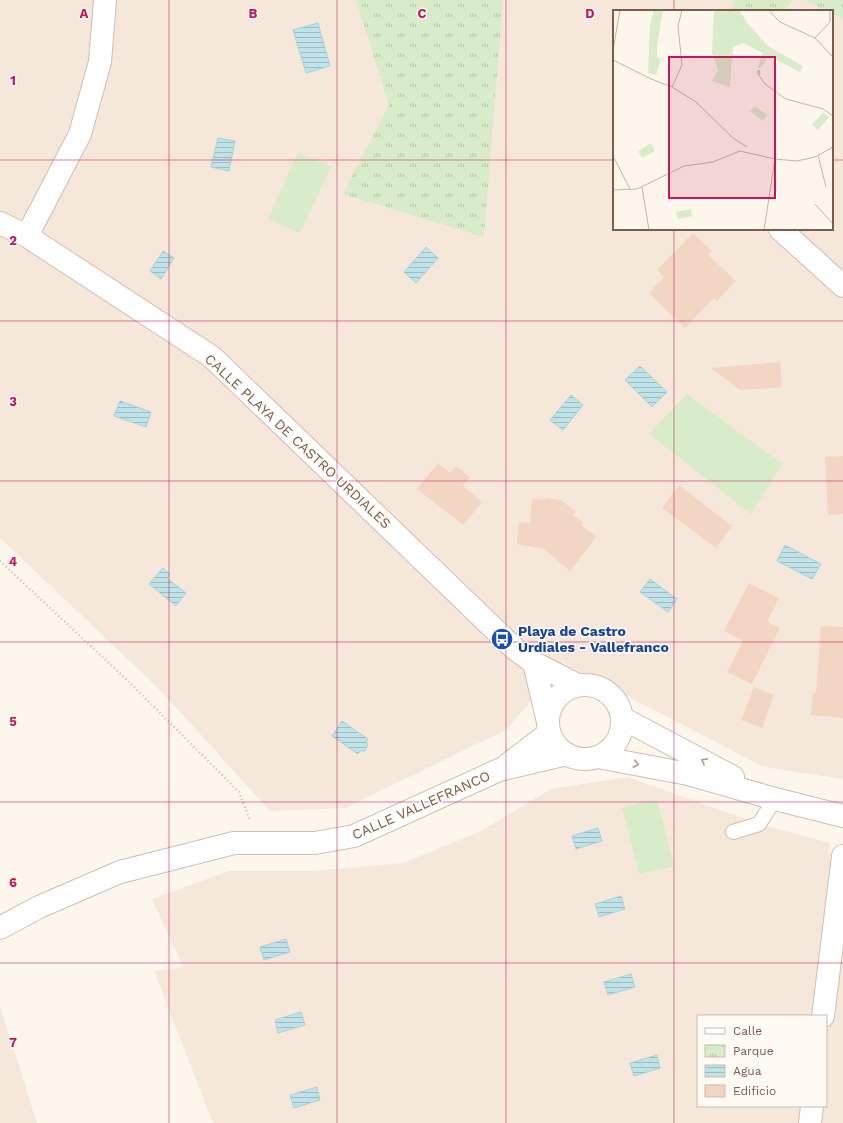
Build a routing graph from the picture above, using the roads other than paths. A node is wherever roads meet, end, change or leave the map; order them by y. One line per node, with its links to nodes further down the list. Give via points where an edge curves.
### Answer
1 (104, 0): 4 (street, via 100,62 80,134)
2 (0, 222): 4 (street, CALLE PLAYA DE CASTRO URDIALES)
3 (781, 230): 5 (street)
4 (26, 236): 6 (street, CALLE PLAYA DE CASTRO URDIALES, via 212,357 514,648)
5 (843, 286)
6 (534, 663): 7 (street, CALLE PLAYA DE CASTRO URDIALES); 9 (street)
7 (578, 685): 8 (street, via 590,685 612,696 619,706); 9 (street, via 556,698 550,710)
8 (622, 718): 11 (street, via 617,742); 13 (street, one-way to 8)
9 (548, 728): 10 (street, via 554,742); 12 (street, CALLE VALLEFRANCO)
10 (567, 754): 11 (street, via 585,759); 12 (street, CALLE VALLEFRANCO)
11 (598, 757): 13 (street, one-way to 13, via 688,774)
12 (499, 770): 17 (street, CALLE VALLEFRANCO, via 354,836 315,843 234,843 120,872 39,907)
13 (775, 799): 14 (street); 15 (lane, via 759,824)
14 (843, 816)
15 (733, 832)
16 (843, 856): 18 (street)
17 (0, 928)
18 (823, 1015)
19 (812, 1107): 20 (street)
20 (810, 1123)

